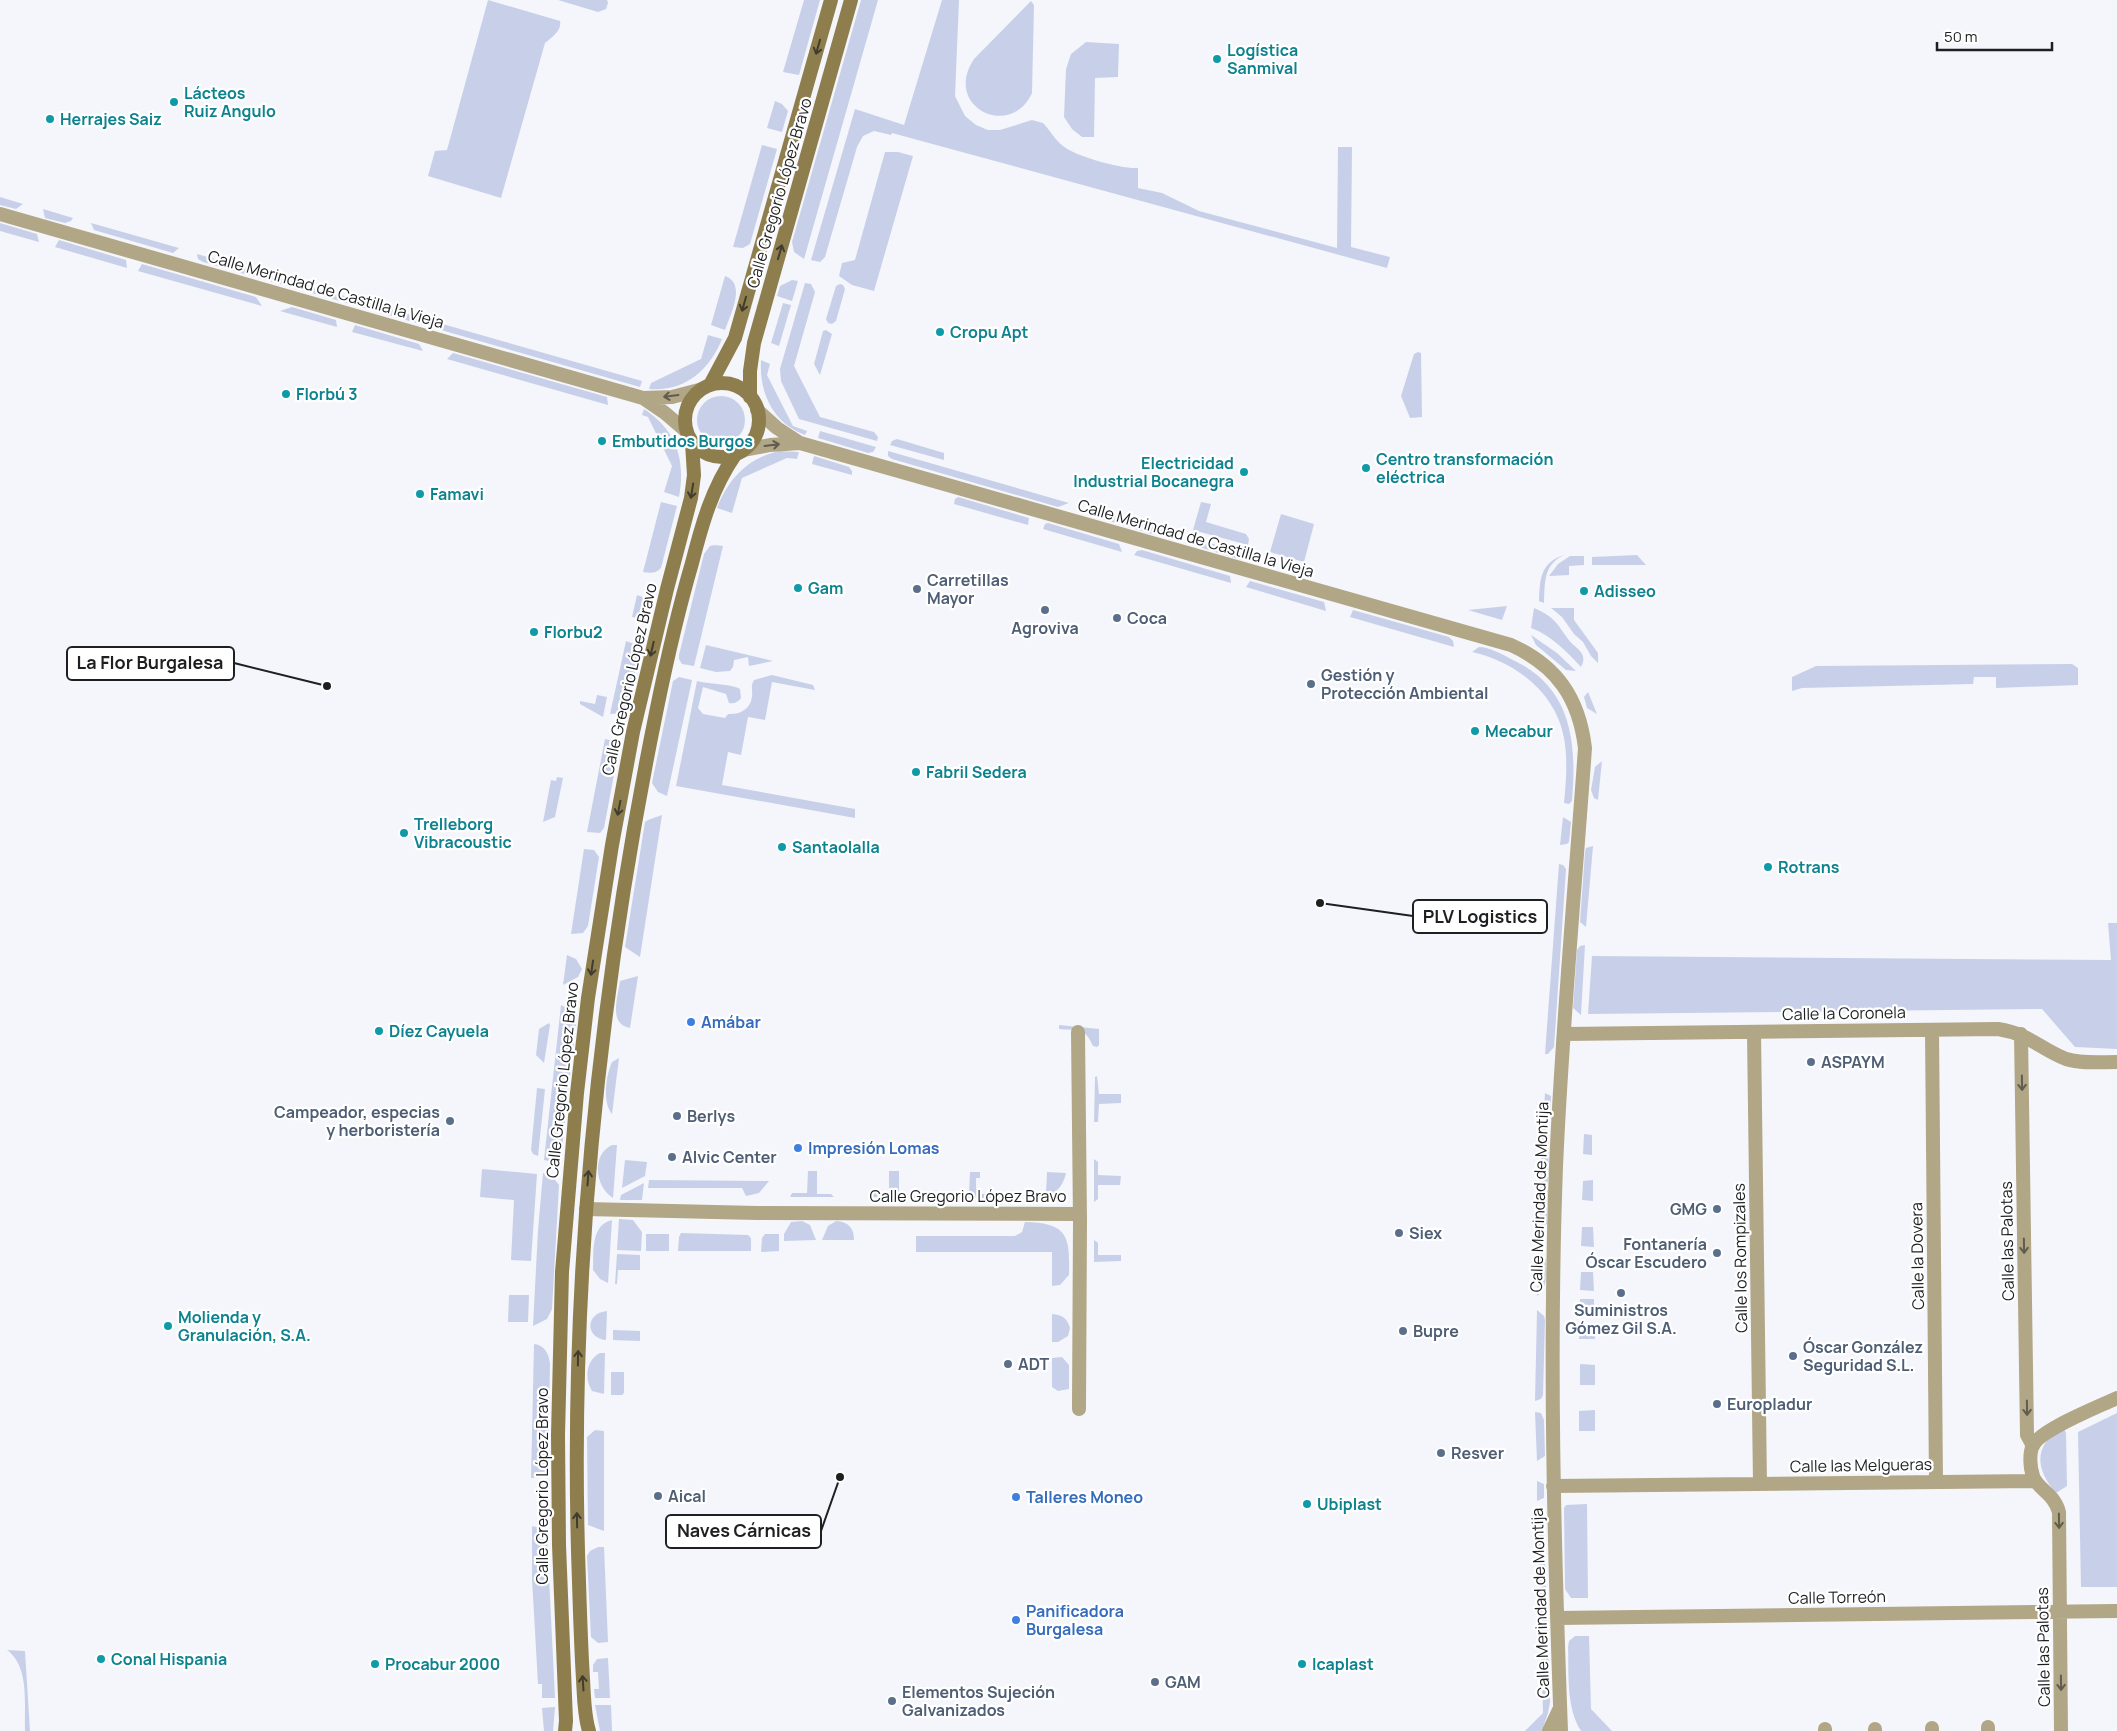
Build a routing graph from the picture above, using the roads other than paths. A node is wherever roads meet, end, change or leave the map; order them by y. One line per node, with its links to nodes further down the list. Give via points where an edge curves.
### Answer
1 (832, 0): 4 (main road, Calle Gregorio López Bravo, one-way to 4, via 735,338)
2 (851, 0): 5 (main road, Calle Gregorio López Bravo, one-way to 2, via 752,352)
3 (0, 214): 6 (street, Calle Merindad de Castilla la Vieja)
4 (705, 388): 5 (main road, via 717,383 732,384); 6 (street, Calle Merindad de Castilla la Vieja, one-way to 6, via 672,397); 8 (main road, via 688,404 685,413)
5 (750, 397): 7 (main road)
6 (643, 398): 8 (street, Calle Merindad de Castilla la Vieja, via 665,413)
7 (757, 410): 9 (street, Calle Merindad de Castilla la Vieja); 10 (main road, via 755,436)
8 (689, 437): 10 (main road, via 698,449 712,456 728,457); 31 (main road, Calle Gregorio López Bravo, one-way to 31, via 694,466 691,498 638,712 612,845 577,1093 563,1263 558,1426)
9 (800, 443): 10 (street, Calle Merindad de Castilla la Vieja, one-way to 9); 11 (street, Calle Merindad de Castilla la Vieja, via 1511,645 1541,663)
10 (739, 452): 18 (main road, Calle Gregorio López Bravo, one-way to 10, via 610,972 654,724 706,510 715,487)
11 (1568, 692): 15 (street, Calle Merindad de Montija, via 1579,715 1585,748)
12 (1932, 1030): 14 (street, Calle la Coronela); 16 (street, Calle la Coronela, via 1998,1030); 24 (street, Calle la Dovera)
13 (1078, 1032): 19 (street, Calle Gregorio López Bravo)
14 (1754, 1032): 15 (street, Calle la Coronela); 25 (street, Calle los Rompizales)
15 (1564, 1034): 26 (street, Calle Merindad de Montija, via 1556,1197)
16 (2021, 1034): 17 (street, Calle la Coronela, via 2077,1062); 22 (street, Calle las Palotas, one-way to 22, via 2027,1435)
17 (2117, 1062)
18 (586, 1209): 19 (street, Calle Gregorio López Bravo); 32 (main road, Calle Gregorio López Bravo, one-way to 18, via 581,1651 576,1490 579,1323)
19 (1080, 1214): 21 (street, Calle Gregorio López Bravo)
20 (2117, 1398): 22 (street, via 2049,1431)
21 (1079, 1409)
22 (2033, 1446): 23 (street, via 2031,1470)
23 (2035, 1481): 24 (street, Calle las Melgueras); 28 (street, Calle las Palotas, one-way to 28, via 2050,1494 2059,1512)
24 (1936, 1482): 25 (street, Calle las Melgueras)
25 (1760, 1484): 26 (street, Calle las Melgueras)
26 (1554, 1486): 29 (street, Calle Merindad de Montija)
27 (2117, 1611): 28 (street, Calle Torreón)
28 (2060, 1612): 29 (street, Calle Torreón); 36 (street, Calle las Palotas, one-way to 36)
29 (1557, 1618): 30 (street, Calle Merindad de Montija)
30 (1560, 1707): 33 (street); 34 (street, Calle Merindad de Montija); 35 (street, Calle Merindad de Montija)
31 (564, 1731)
32 (589, 1731)
33 (1549, 1731)
34 (1561, 1731)
35 (1573, 1731)
36 (2061, 1731)

